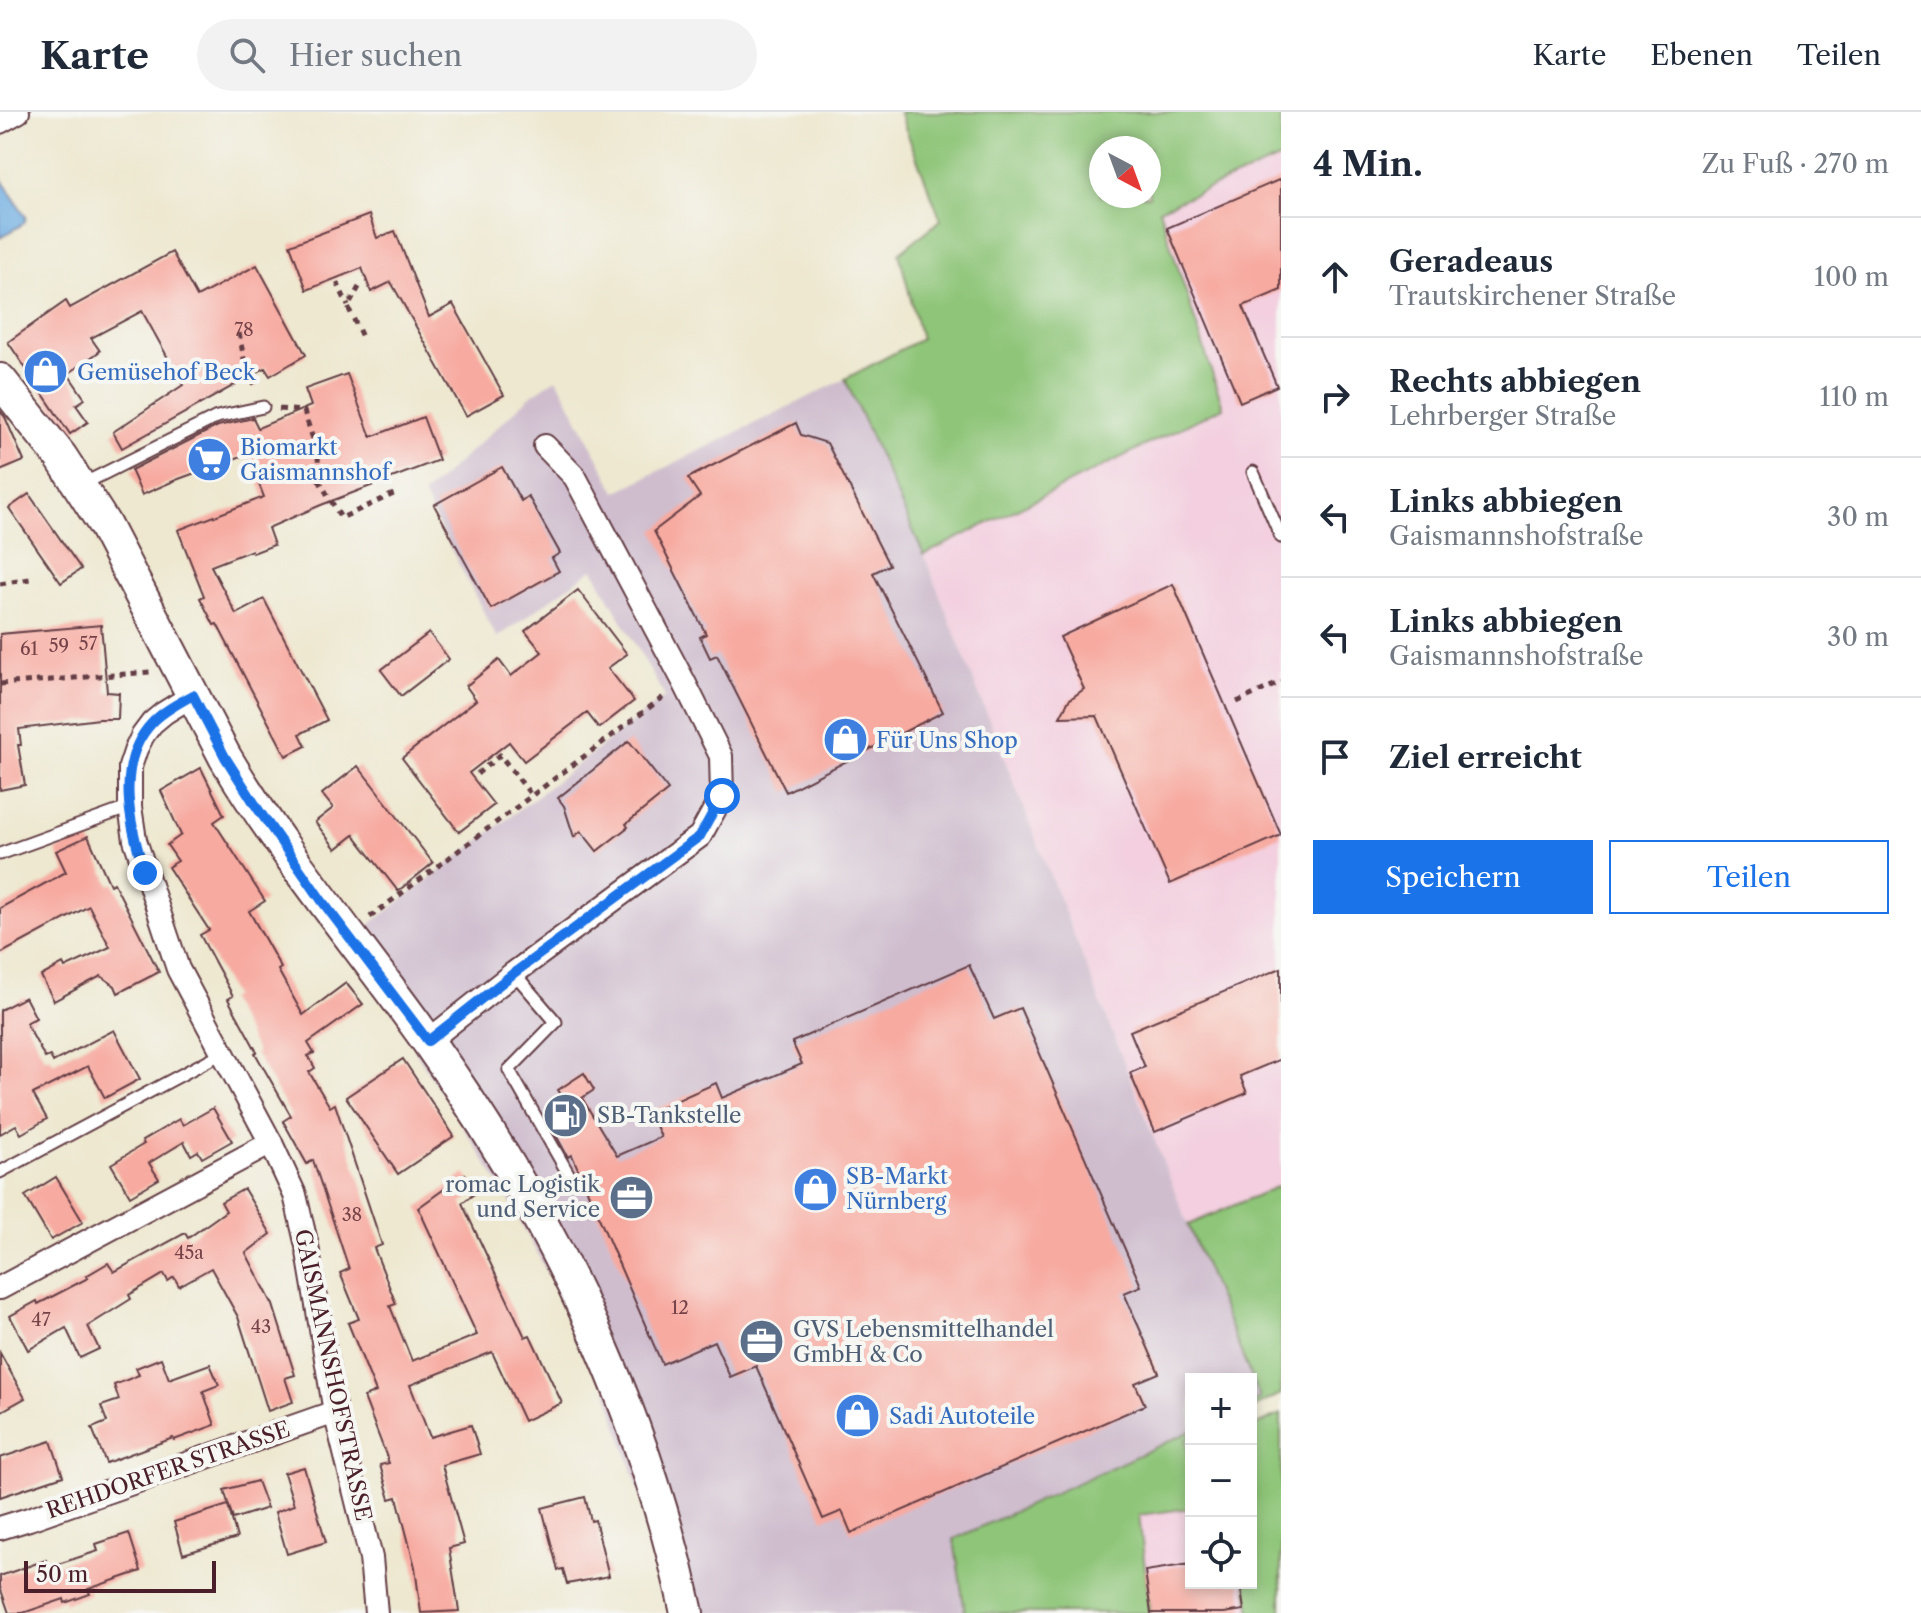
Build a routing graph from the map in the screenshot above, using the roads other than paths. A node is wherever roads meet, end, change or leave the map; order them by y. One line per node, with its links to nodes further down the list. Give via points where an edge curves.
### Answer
1 (18, 112): 2 (street)
2 (0, 122)
3 (0, 380): 7 (street)
4 (263, 407): 7 (lane, via 217,417)
5 (545, 446): 12 (street, via 575,477 684,682 721,756 722,796 700,836)
6 (1253, 472): 8 (lane)
7 (80, 485): 9 (street)
8 (1281, 537)
9 (193, 695): 10 (street, GAISMANNSHOFSTRASSE, via 164,713 143,735 130,767); 13 (street, via 241,784)
10 (130, 807): 11 (lane); 14 (street, GAISMANNSHOFSTRASSE, via 135,840 178,969)
11 (0, 854)
12 (514, 973): 13 (street); 17 (lane, via 556,1022 509,1070 569,1175)
13 (428, 1041): 17 (street)
14 (222, 1053): 15 (street, GAISMANNSHOFSTRASSE); 16 (lane)
15 (271, 1143): 18 (street); 19 (street, GAISMANNSHOFSTRASSE, via 295,1195)
16 (0, 1172)
17 (530, 1201): 22 (street, via 576,1288 640,1444)
18 (0, 1288)
19 (335, 1412): 20 (street, REHDORFER STRASSE); 21 (street, GAISMANNSHOFSTRASSE, via 371,1558)
20 (0, 1528)
21 (376, 1613)
22 (687, 1613)

